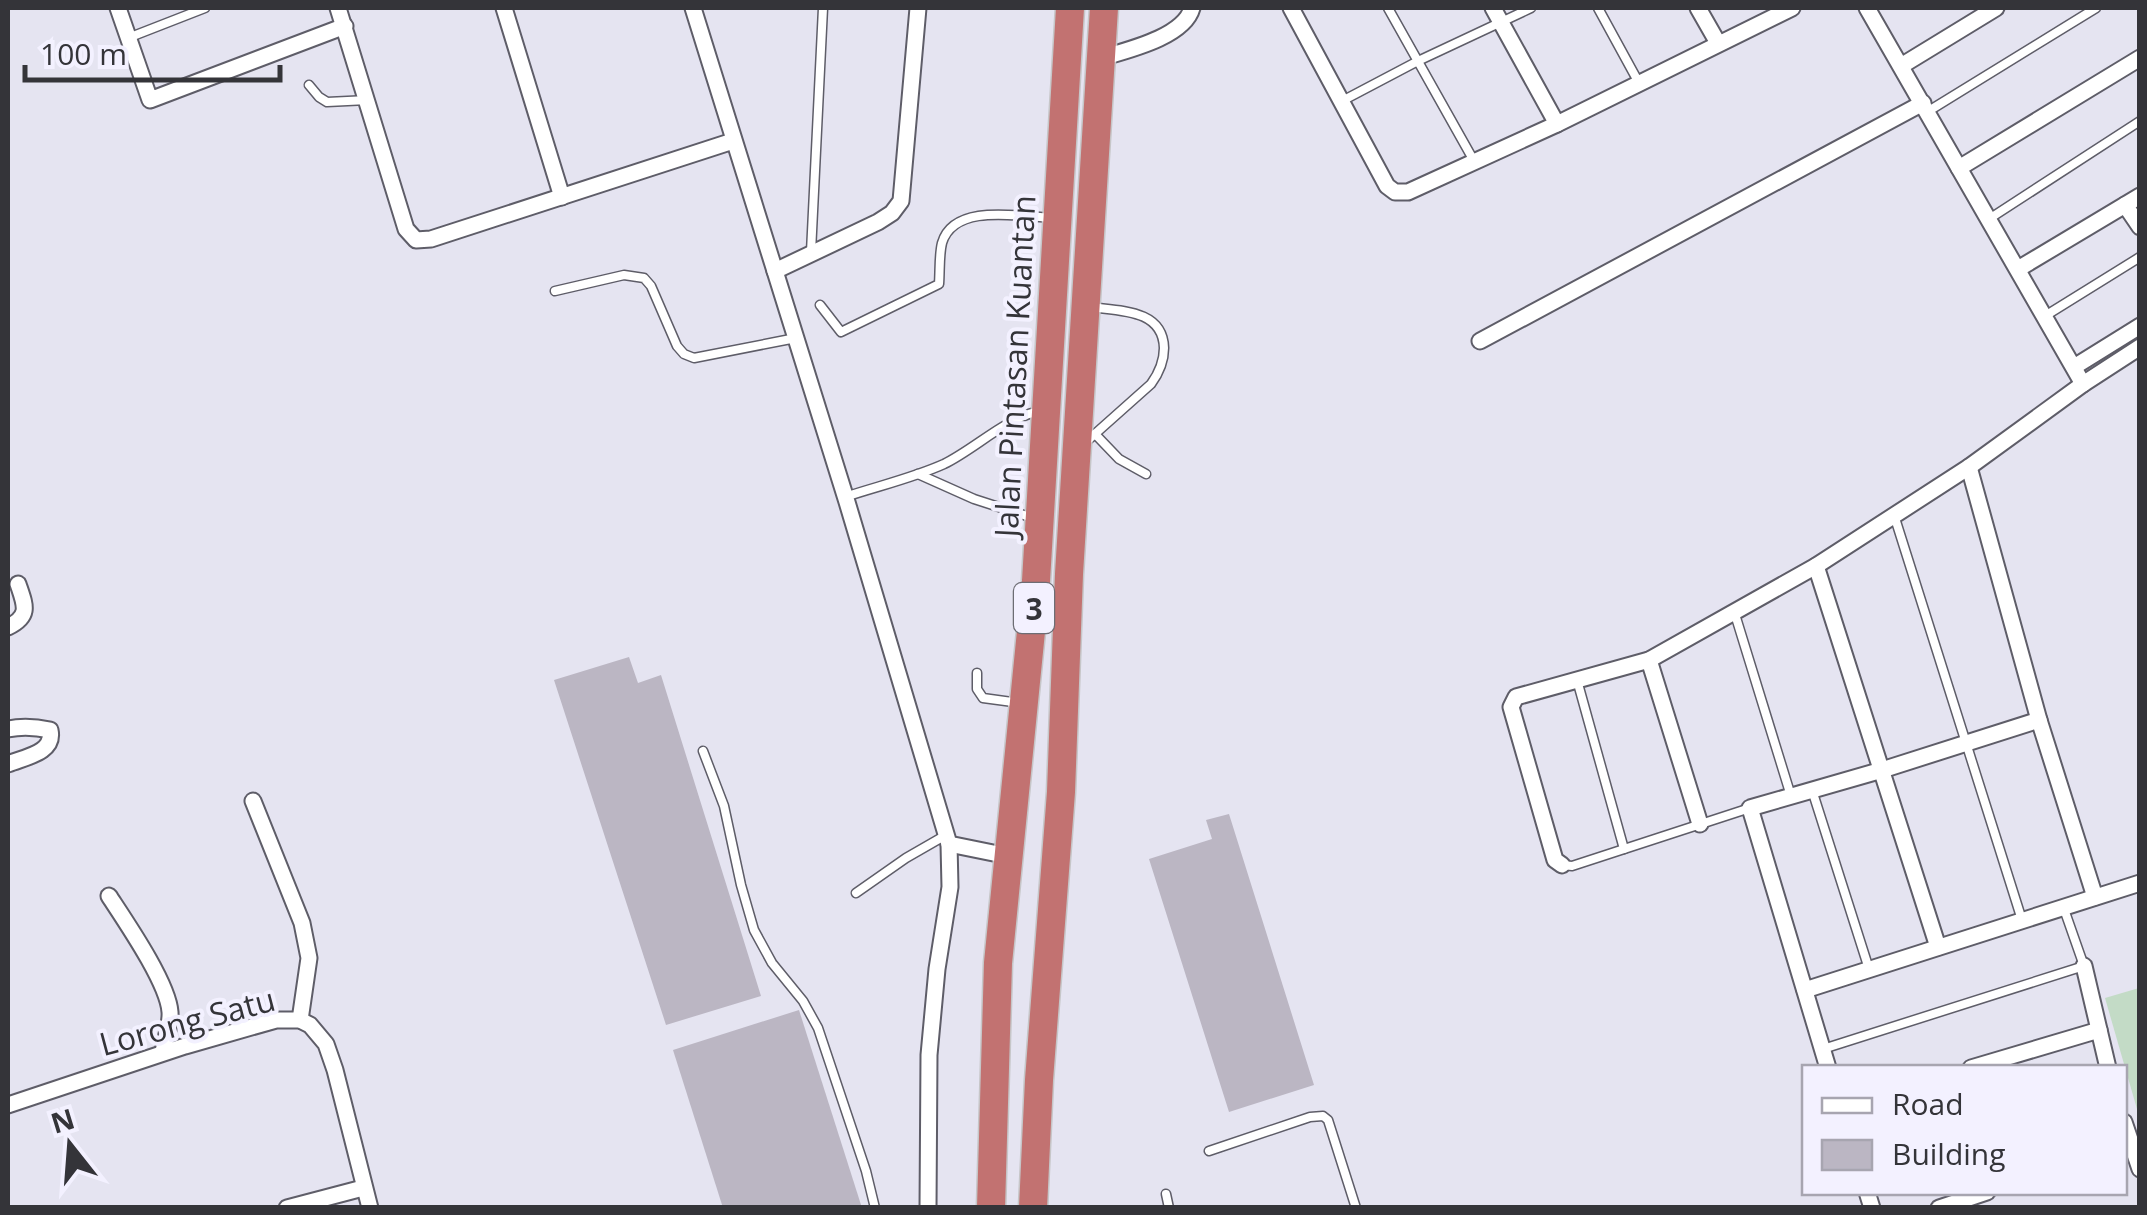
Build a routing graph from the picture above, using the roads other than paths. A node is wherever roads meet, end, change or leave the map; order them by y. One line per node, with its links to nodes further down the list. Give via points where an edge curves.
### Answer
1 (118, 8): 23 (street)
2 (205, 8): 23 (lane)
3 (338, 8): 22 (street)
4 (504, 8): 39 (street)
5 (693, 8): 36 (street)
6 (824, 8): 44 (lane)
7 (918, 8): 44 (street, via 901,201 878,222)
8 (1070, 8): 41 (highway, Jalan Pintasan Kuantan / 3)
9 (1104, 8): 25 (highway, Jalan Pintasan Kuantan / 3)
10 (1192, 8): 25 (street, via 1183,24)
11 (1291, 8): 32 (street)
12 (1388, 8): 27 (lane)
13 (1493, 8): 21 (street)
14 (1531, 8): 21 (lane)
15 (1598, 8): 29 (lane)
16 (1698, 8): 24 (street)
17 (1996, 8): 28 (street)
18 (2096, 8): 33 (lane)
19 (1785, 9): 24 (street)
20 (1873, 10): 28 (street)
21 (1501, 23): 27 (lane); 35 (street)
22 (345, 26): 23 (street, via 150,100); 31 (street)
23 (128, 38)
24 (1718, 43): 29 (street)
25 (1102, 58): 50 (highway, Jalan Pintasan Kuantan / 3)
26 (2140, 58): 38 (street)
27 (1418, 61): 32 (lane); 37 (lane)
28 (1902, 66): 33 (street)
29 (1639, 83): 35 (street)
30 (310, 85): 31 (lane, via 327,102)
31 (368, 100): 39 (street, via 406,228 416,240)
32 (1341, 102): 37 (street, via 1395,192)
33 (1925, 107): 38 (street); 54 (street)
34 (2140, 121): 42 (lane)
35 (1557, 124): 37 (street)
36 (733, 141): 39 (street); 47 (street)
37 (1475, 163)
38 (1959, 168): 42 (street)
39 (562, 197)
40 (2132, 201): 43 (street); 46 (street)
41 (1058, 219): 49 (lane, via 983,215 955,224 941,246 940,284 841,332); 58 (highway, Jalan Pintasan Kuantan / 3)
42 (1989, 219): 46 (street)
43 (2140, 227)
44 (811, 252): 47 (street)
45 (2140, 257): 51 (lane)
46 (2018, 269): 51 (street)
47 (775, 271): 53 (street)
48 (555, 291): 53 (lane, via 624,275 644,278 677,346 694,358)
49 (820, 304)
50 (1084, 306): 59 (highway, Jalan Pintasan Kuantan / 3); 59 (lane, via 1146,316 1162,333 1164,347 1158,376)
51 (2045, 316): 56 (street)
52 (2140, 326): 56 (street)
53 (796, 338): 63 (street)
54 (1480, 341)
55 (2137, 354): 57 (street)
56 (2074, 367): 57 (street)
57 (2083, 384): 60 (street)
58 (1047, 410): 61 (lane, via 1028,412); 65 (highway, Jalan Pintasan Kuantan / 3)
59 (1085, 442): 62 (lane); 118 (highway, Jalan Pintasan Kuantan / 3)
60 (1969, 467): 64 (street); 74 (street)
61 (917, 474): 63 (lane); 65 (lane)
62 (1146, 474)
63 (845, 497): 85 (street)
64 (1894, 516): 66 (street); 76 (lane)
65 (1040, 520): 73 (highway, Jalan Pintasan Kuantan / 3)
66 (1816, 566): 68 (street); 79 (street)
67 (18, 584): 69 (street, via 25,610)
68 (1734, 611): 70 (street); 81 (lane)
69 (8, 627)
70 (1649, 660): 72 (street); 84 (street)
71 (977, 673): 73 (lane, via 983,698)
72 (1577, 680): 86 (lane); 88 (street, via 1516,697 1510,707 1555,860)
73 (1025, 704): 87 (highway, Jalan Pintasan Kuantan / 3)
74 (2039, 720): 76 (street); 92 (street)
75 (8, 729): 78 (street, via 39,728 53,736 45,749)
76 (1966, 744): 79 (street); 94 (lane)
77 (703, 751): 115 (lane, via 724,806 754,930 818,1028)
78 (8, 764)
79 (1882, 770): 80 (street); 95 (street)
80 (1812, 790): 81 (street); 97 (lane)
81 (1791, 796): 83 (street)
82 (253, 802): 99 (street, via 302,923 309,958)
83 (1750, 808): 84 (lane); 98 (street)
84 (1700, 824): 86 (lane)
85 (948, 840): 87 (street); 90 (lane, via 906,858); 116 (street, via 950,887 929,1055)
86 (1624, 849): 88 (lane)
87 (1008, 856): 117 (highway, Jalan Pintasan Kuantan / 3)
88 (1562, 865)
89 (2140, 883): 92 (street)
90 (856, 893)
91 (109, 896): 102 (street, via 167,1002)
92 (2095, 897): 93 (street)
93 (2063, 907): 94 (street); 96 (lane)
94 (2022, 920): 95 (street)
95 (1938, 947): 97 (street)
96 (2084, 966): 100 (street); 101 (lane)
97 (1869, 969): 98 (street)
98 (1805, 990): 101 (street)
99 (300, 1020): 102 (street, Lorong Satu, via 276,1020); 110 (street, Lorong Satu, via 326,1044)
100 (2099, 1030): 104 (street); 105 (street)
101 (1822, 1049): 103 (street)
102 (162, 1052): 106 (street, Lorong Satu)
103 (1827, 1065)
104 (1981, 1065)
105 (2107, 1065)
106 (8, 1105)
107 (2129, 1148): 109 (street)
108 (1209, 1151): 120 (lane, via 1324,1116)
109 (2140, 1169)
110 (364, 1188): 113 (street); 114 (street, Lorong Satu)
111 (1166, 1194): 119 (lane)
112 (1978, 1195): 121 (street)
113 (287, 1208)
114 (370, 1208)
115 (874, 1208)
116 (928, 1208)
117 (990, 1208)
118 (1033, 1208)
119 (1169, 1208)
120 (1356, 1208)
121 (1939, 1208)

